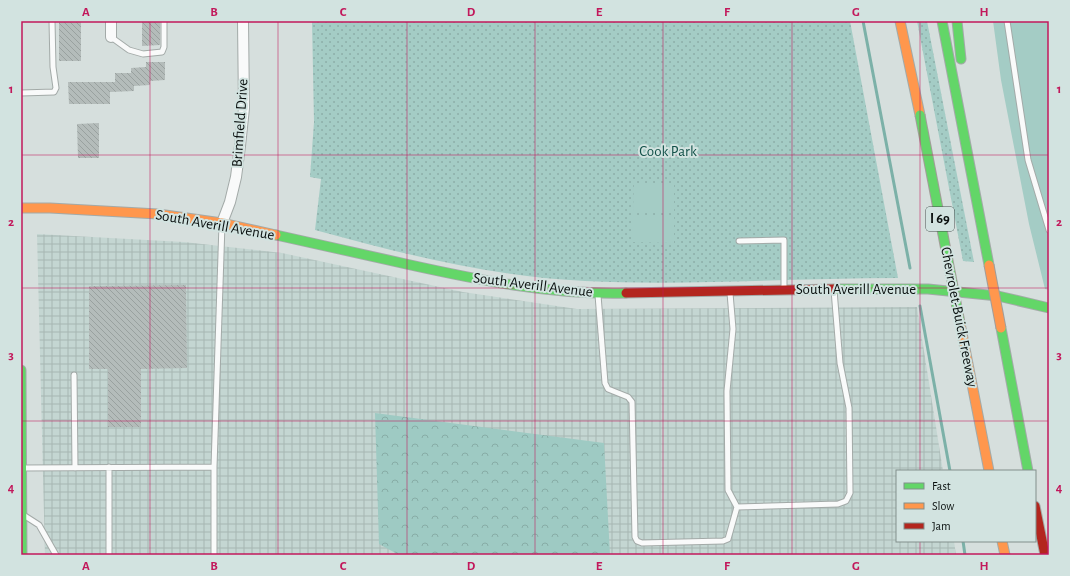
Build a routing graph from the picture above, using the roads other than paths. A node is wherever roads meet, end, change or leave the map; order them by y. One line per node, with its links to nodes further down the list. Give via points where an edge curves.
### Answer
1 (52, 21): 12 (lane, via 56,88 54,92)
2 (111, 21): 9 (street)
3 (164, 21): 9 (lane, via 162,52 143,54 129,50)
4 (243, 21): 15 (street, Brimfield Drive, via 244,108 236,177)
5 (900, 21): 29 (main road, Chevrolet-Buick Freeway / I 69, bridge)
6 (942, 21): 14 (main road)
7 (957, 21): 10 (main road)
8 (1008, 21): 16 (lane, via 1028,160)
9 (111, 37)
10 (962, 68)
11 (965, 92): 14 (main road)
12 (21, 93)
13 (21, 208): 15 (main road, South Averill Avenue, via 158,214)
14 (979, 211): 30 (main road, bridge)
15 (222, 223): 21 (main road, South Averill Avenue, via 459,275 518,286); 26 (lane)
16 (1049, 230)
17 (739, 241): 19 (lane, via 784,240)
18 (834, 289): 19 (main road, South Averill Avenue); 22 (main road, South Averill Avenue, via 928,289 964,292); 31 (lane, via 840,363 849,408 850,493 846,501 838,504)
19 (784, 290): 20 (main road, South Averill Avenue)
20 (730, 291): 21 (main road, South Averill Avenue); 31 (lane, via 733,329 727,391 728,490)
21 (598, 294): 31 (lane, via 605,383 608,389 628,397 632,402 637,541 723,541 728,539)
22 (1049, 308)
23 (21, 370): 27 (main road)
24 (74, 375): 28 (lane)
25 (109, 467): 26 (lane); 28 (lane); 37 (lane)
26 (214, 467): 38 (lane)
27 (22, 468): 28 (lane); 33 (main road)
28 (75, 468)
29 (989, 470)
30 (1028, 470)
31 (737, 507)
32 (1036, 511): 40 (main road)
33 (22, 514): 35 (main road); 36 (lane, via 39,525)
34 (1002, 542): 39 (main road)
35 (22, 555)
36 (56, 555)
37 (109, 555)
38 (214, 555)
39 (1005, 555)
40 (1045, 555)

